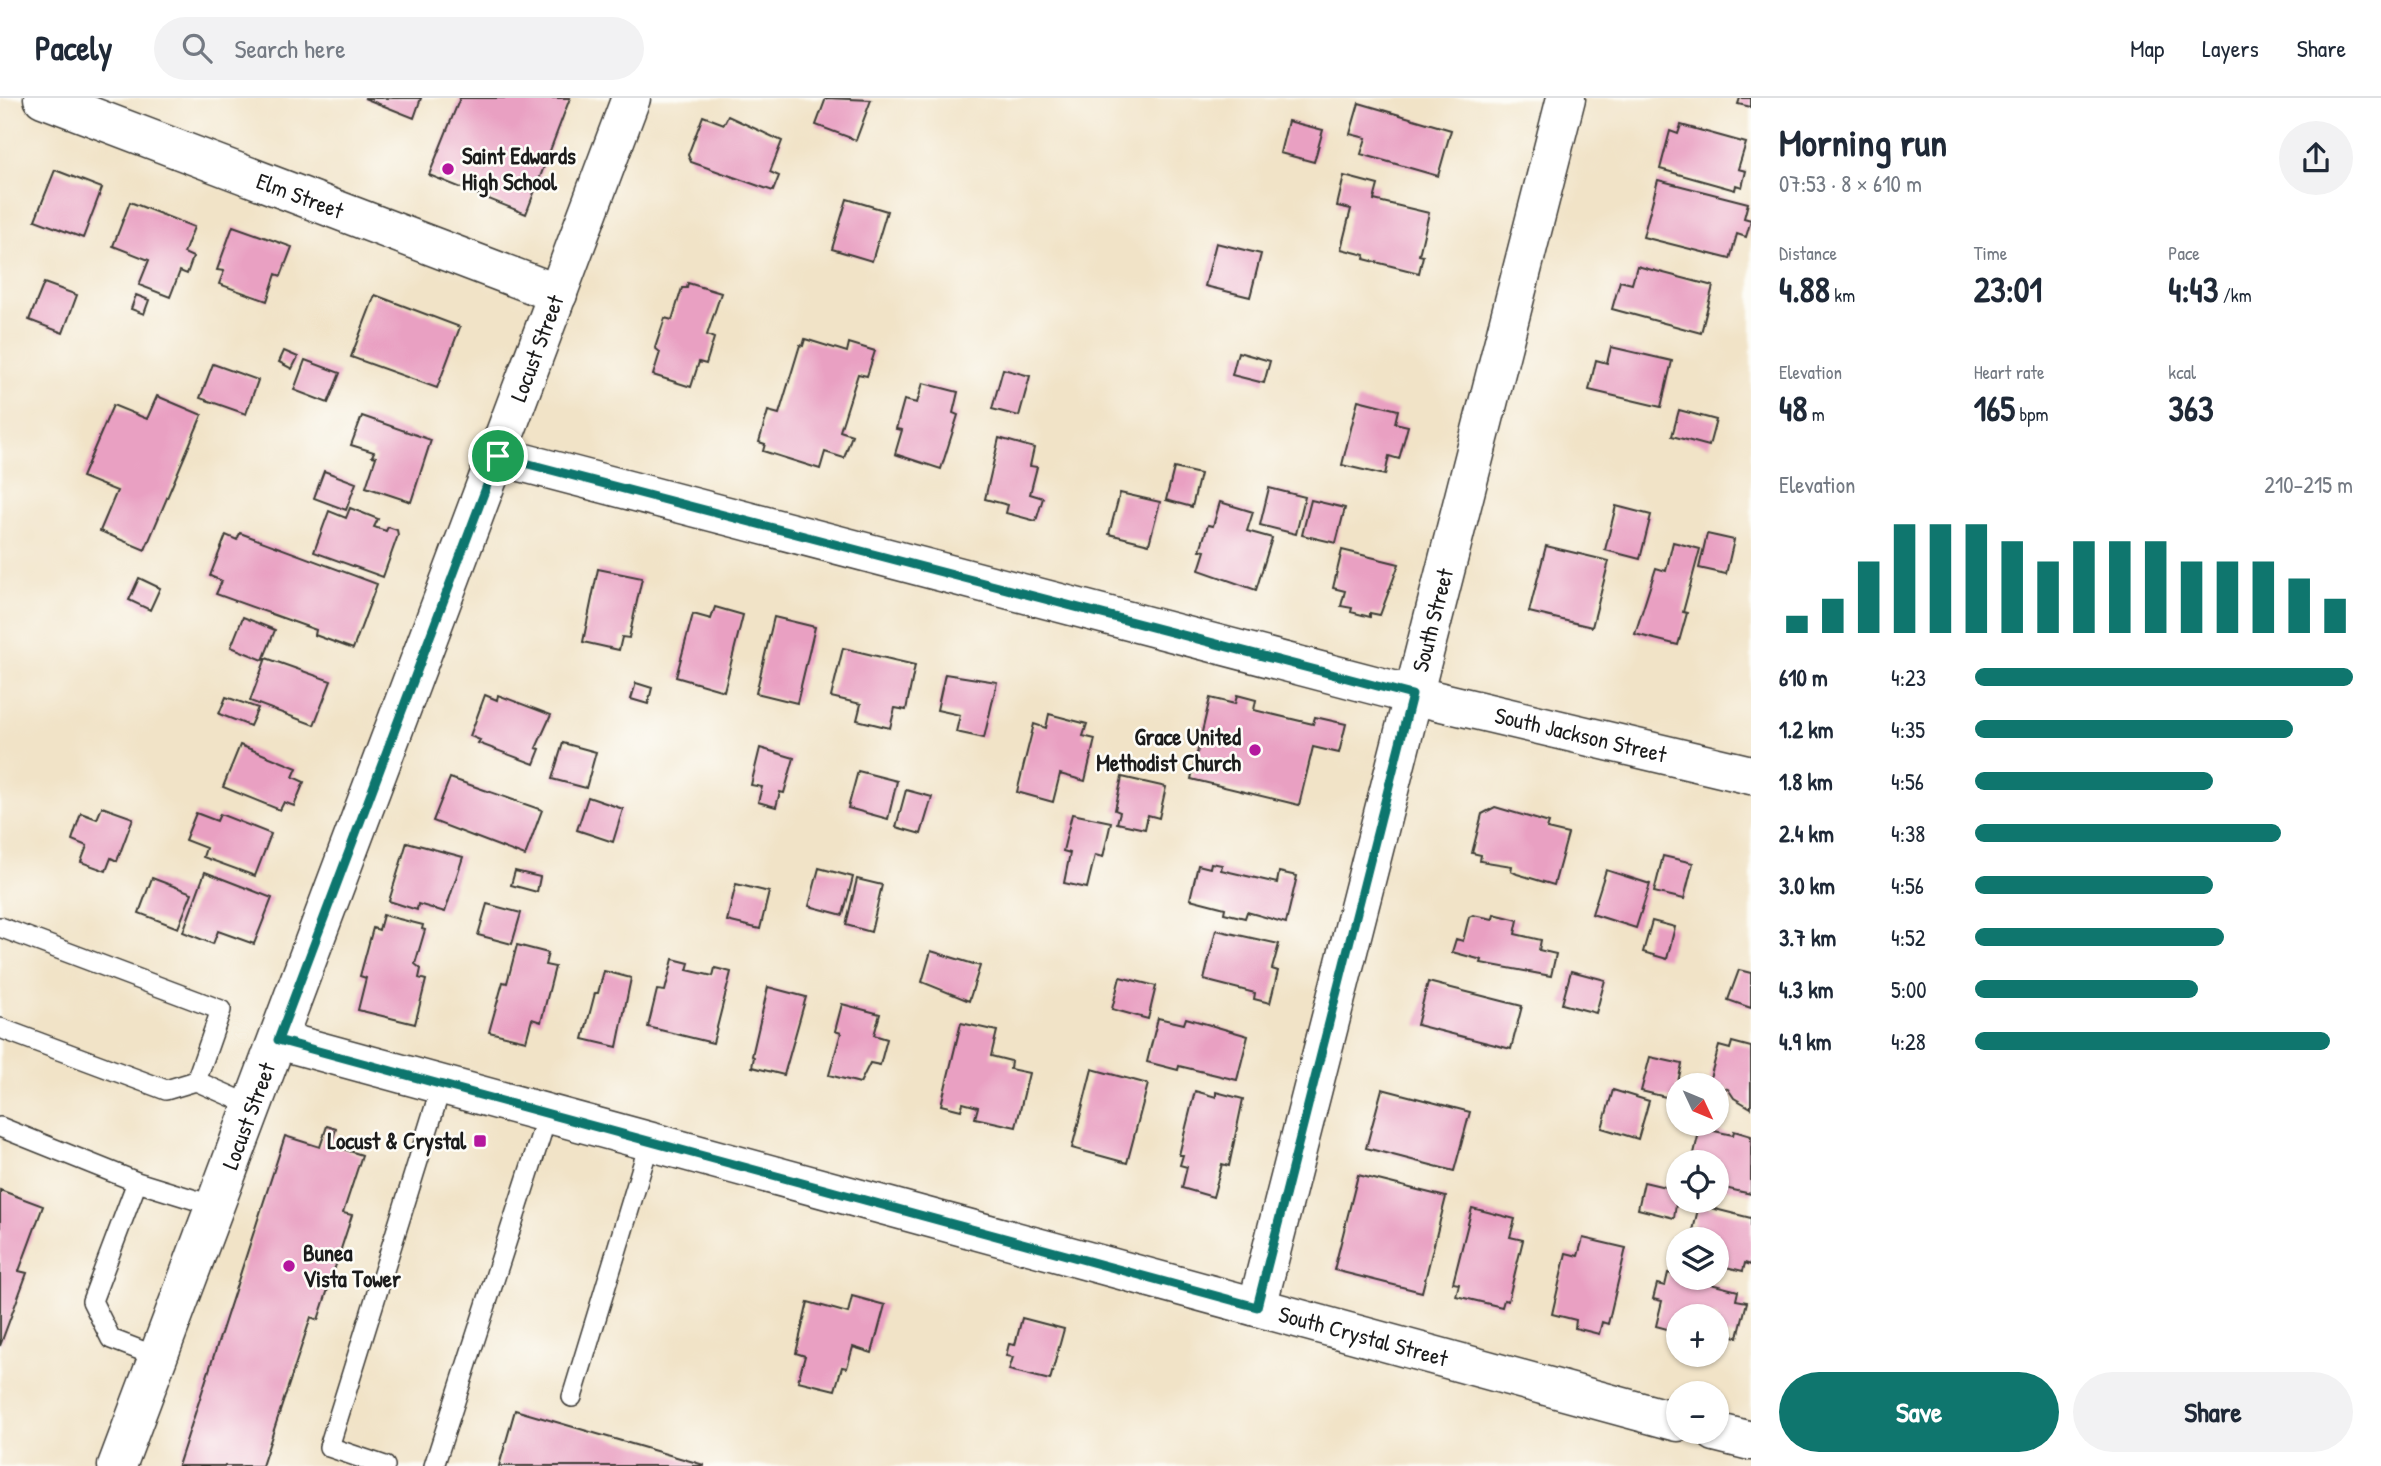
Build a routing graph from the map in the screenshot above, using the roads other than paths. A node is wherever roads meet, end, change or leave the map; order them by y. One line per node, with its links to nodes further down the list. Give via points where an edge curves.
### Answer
1 (43, 98): 4 (street, Elm Street)
2 (631, 98): 4 (street, Locust Street)
3 (1566, 98): 6 (street, South Street)
4 (558, 294): 5 (street, Locust Street)
5 (498, 456): 6 (street, South Jackson Street); 10 (street, Locust Street)
6 (1412, 695): 7 (street, South Jackson Street); 19 (street, South Street)
7 (1751, 775)
8 (0, 928): 11 (lane, via 221,1010)
9 (0, 1028): 11 (lane, via 166,1090)
10 (278, 1040): 12 (street, South Crystal Street); 13 (street, Locust Street)
11 (196, 1081): 13 (lane)
12 (442, 1084): 14 (street, South Crystal Street); 26 (lane, via 329,1447)
13 (253, 1106): 18 (street, Locust Street)
14 (548, 1113): 16 (street, South Crystal Street); 27 (lane)
15 (0, 1127): 17 (lane)
16 (650, 1141): 19 (street, South Crystal Street); 21 (lane)
17 (137, 1182): 18 (lane); 20 (lane, via 92,1301 111,1339)
18 (215, 1206): 20 (street, Locust Street)
19 (1257, 1307): 22 (street, South Crystal Street)
20 (158, 1357): 25 (street, Locust Street)
21 (572, 1397)
22 (1666, 1419)
23 (1729, 1436): 24 (street)
24 (1751, 1441)
25 (117, 1466)
26 (385, 1466)
27 (434, 1466)

